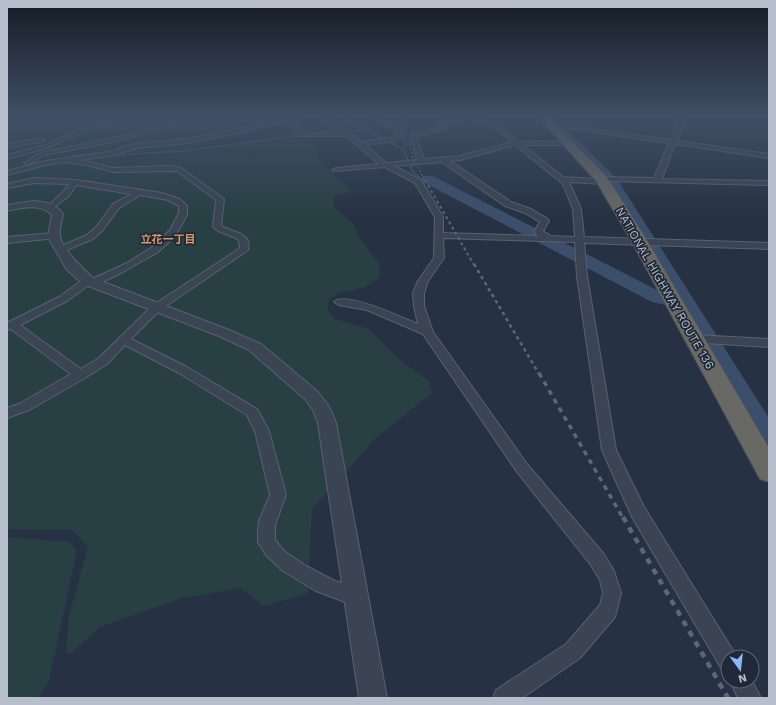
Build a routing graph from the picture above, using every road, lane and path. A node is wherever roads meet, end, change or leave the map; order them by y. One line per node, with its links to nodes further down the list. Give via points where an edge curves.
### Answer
1 (33, 150): 12 (street)
2 (59, 150): 17 (street, via 42,154)
3 (123, 150): 13 (street)
4 (368, 150): 16 (street)
5 (417, 150): 15 (street)
6 (486, 150): 14 (street)
7 (524, 150): 20 (street)
8 (574, 150): 21 (highway, NATIONAL HIGHWAY ROUTE 136)
9 (669, 150): 22 (street)
10 (730, 150): 11 (street)
11 (769, 156)
12 (7, 157)
13 (62, 160): 17 (street); 38 (street, via 89,163 113,170 179,169 220,199 221,207 216,227 242,238 246,246 244,250)
14 (444, 160): 15 (street); 30 (street, via 508,204 545,221 538,232)
15 (420, 162): 16 (street)
16 (383, 164): 18 (street); 29 (street, via 418,182 439,217)
17 (23, 168): 19 (street)
18 (336, 170)
19 (7, 173)
20 (562, 179): 21 (street); 32 (street, via 577,209)
21 (602, 180): 22 (street); 34 (highway, NATIONAL HIGHWAY ROUTE 136)
22 (657, 181): 24 (street)
23 (73, 183): 25 (street, via 42,180); 26 (street); 27 (street, via 66,194)
24 (769, 183)
25 (7, 186)
26 (138, 193): 33 (street, via 116,206 90,237); 36 (street, via 170,198 182,204 184,212 179,222 164,243 151,253)
27 (51, 207): 28 (street, via 29,205); 33 (street, via 58,214)
28 (7, 208)
29 (439, 235): 30 (street); 40 (street, via 439,258 422,281 418,294 421,318)
30 (550, 239): 32 (street)
31 (7, 240): 33 (street)
32 (580, 240): 34 (street); 48 (street, via 582,276 609,450 638,512)
33 (58, 242): 36 (street, via 72,267)
34 (640, 242): 35 (street); 41 (highway, NATIONAL HIGHWAY ROUTE 136)
35 (769, 246)
36 (90, 282): 38 (street); 39 (street)
37 (339, 302): 40 (street, via 371,308)
38 (156, 308): 42 (street); 47 (street, via 255,346 312,396 321,408 327,423)
39 (10, 326): 44 (street)
40 (427, 332): 51 (street, via 522,468 597,559 608,577 612,593 608,610 574,651)
41 (694, 339): 43 (street); 46 (highway, NATIONAL HIGHWAY ROUTE 136)
42 (124, 340): 44 (street, via 103,361); 47 (street, via 183,370 252,412 262,431 278,495 276,505 268,518 268,542 285,563 308,577 341,592)
43 (769, 343)
44 (81, 375): 45 (street)
45 (7, 413)
46 (769, 471)
47 (356, 595): 50 (street)
48 (721, 649)
49 (745, 689): 52 (street)
50 (373, 698)
51 (504, 698)
52 (750, 698)

